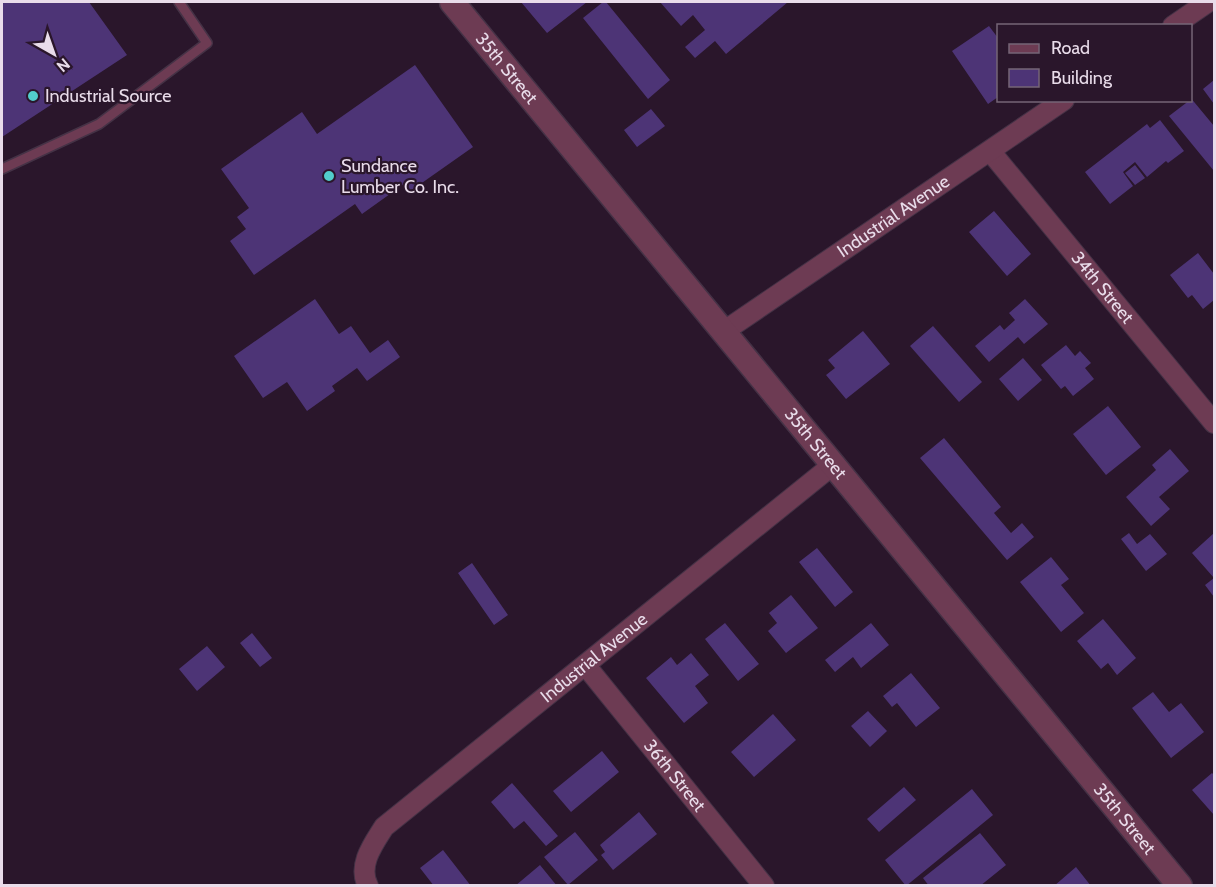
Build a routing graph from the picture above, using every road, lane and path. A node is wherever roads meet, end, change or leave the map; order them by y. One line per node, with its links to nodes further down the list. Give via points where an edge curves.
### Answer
1 (178, 2): 7 (lane, via 207,43 99,124)
2 (452, 2): 8 (street, 35th Street)
3 (1208, 2): 4 (street)
4 (1176, 24)
5 (1061, 102): 6 (street, Industrial Avenue)
6 (990, 151): 8 (street, Industrial Avenue); 9 (street, 34th Street)
7 (2, 169)
8 (723, 332): 10 (street, 35th Street)
9 (1215, 423)
10 (834, 464): 11 (street, Industrial Avenue); 14 (street, 35th Street)
11 (586, 666): 12 (street, Industrial Avenue, via 384,826 366,858); 13 (street, 36th Street)
12 (368, 885)
13 (764, 885)
14 (1180, 885)

